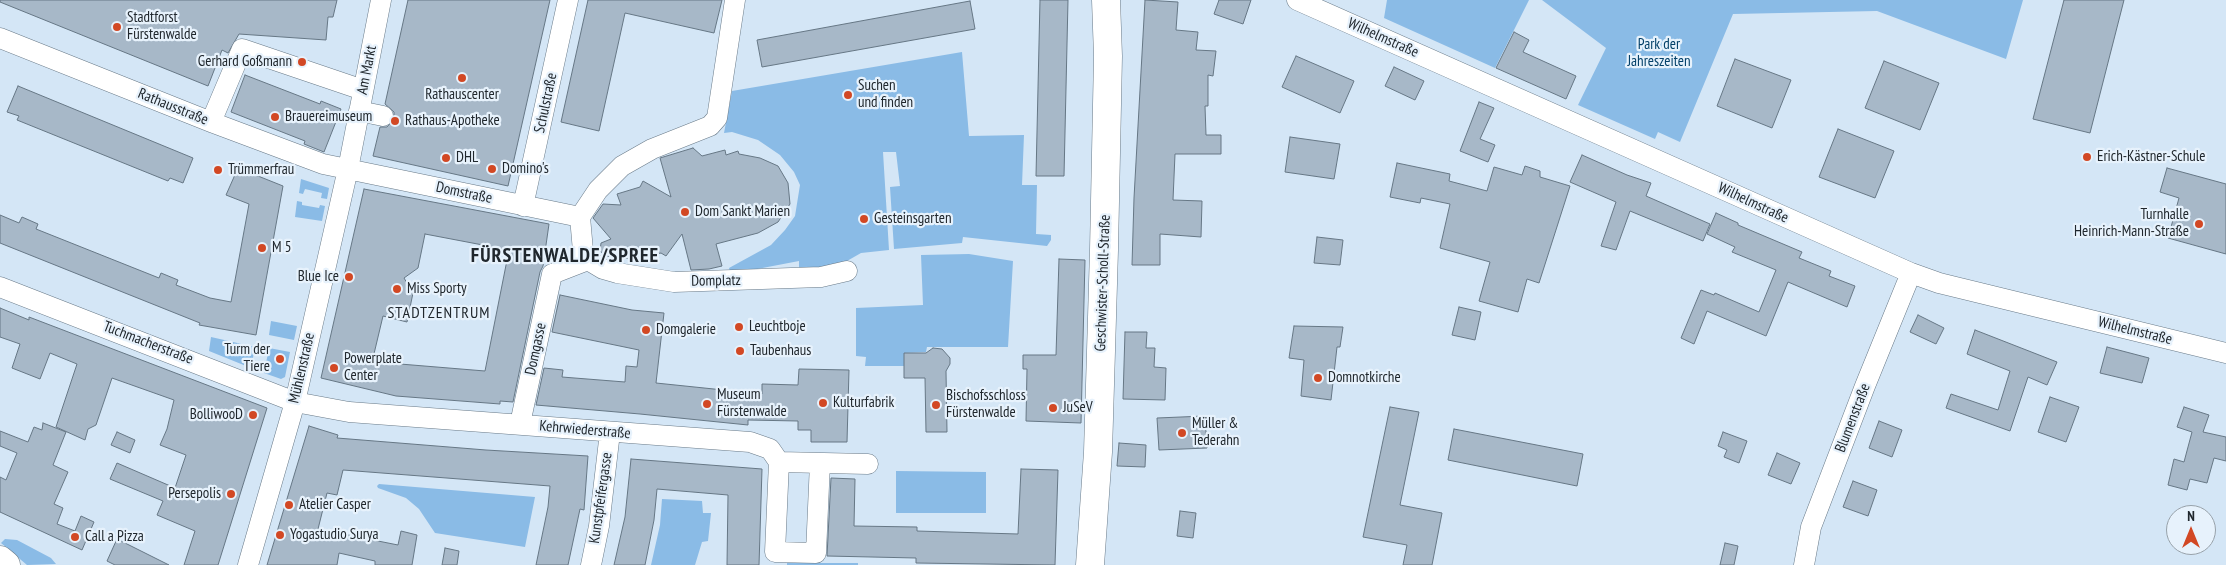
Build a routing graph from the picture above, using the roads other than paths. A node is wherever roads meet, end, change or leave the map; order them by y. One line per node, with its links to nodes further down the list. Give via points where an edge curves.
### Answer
1 (381, 0): 7 (street, Am Markt)
2 (568, 0): 12 (street, Schulstraße)
3 (735, 0): 13 (street, via 717,118 710,126 652,149 622,166 598,190)
4 (1106, 0): 29 (street, Geschwister-Scholl-Straße, via 1108,56 1098,452)
5 (1297, 0): 16 (street, Wilhelmstraße)
6 (0, 38): 10 (street, Rathausstraße)
7 (363, 90): 8 (street, Am Markt); 10 (street, via 237,47)
8 (359, 111): 9 (street); 11 (street, Am Markt)
9 (382, 116)
10 (211, 122): 11 (street, Rathausstraße, via 294,154)
11 (348, 169): 12 (street, Domstraße); 19 (street, Mühlenstraße)
12 (523, 206): 13 (street, Domstraße)
13 (580, 218): 14 (street, via 583,251)
14 (588, 260): 15 (street, Domplatz, via 617,274 674,282 822,277); 20 (street, Domgasse, via 552,274)
15 (847, 271)
16 (1911, 274): 18 (street, Wilhelmstraße); 30 (street, Blumenstraße, via 1811,527)
17 (0, 287): 19 (street, Tuchmacherstraße)
18 (2226, 353)
19 (295, 402): 20 (street, Kehrwiederstraße, via 349,412); 27 (street, Mühlenstraße)
20 (520, 424): 21 (street, Kehrwiederstraße)
21 (610, 432): 22 (street, Kehrwiederstraße, via 750,442 770,449); 28 (street, Kunstpfeifergasse)
22 (779, 462): 23 (street); 23 (street, via 775,552 816,553)
23 (820, 462): 24 (street)
24 (868, 464)
25 (0, 560): 26 (street)
26 (6, 565)
27 (248, 565)
28 (591, 565)
29 (1090, 565)
30 (1804, 565)

